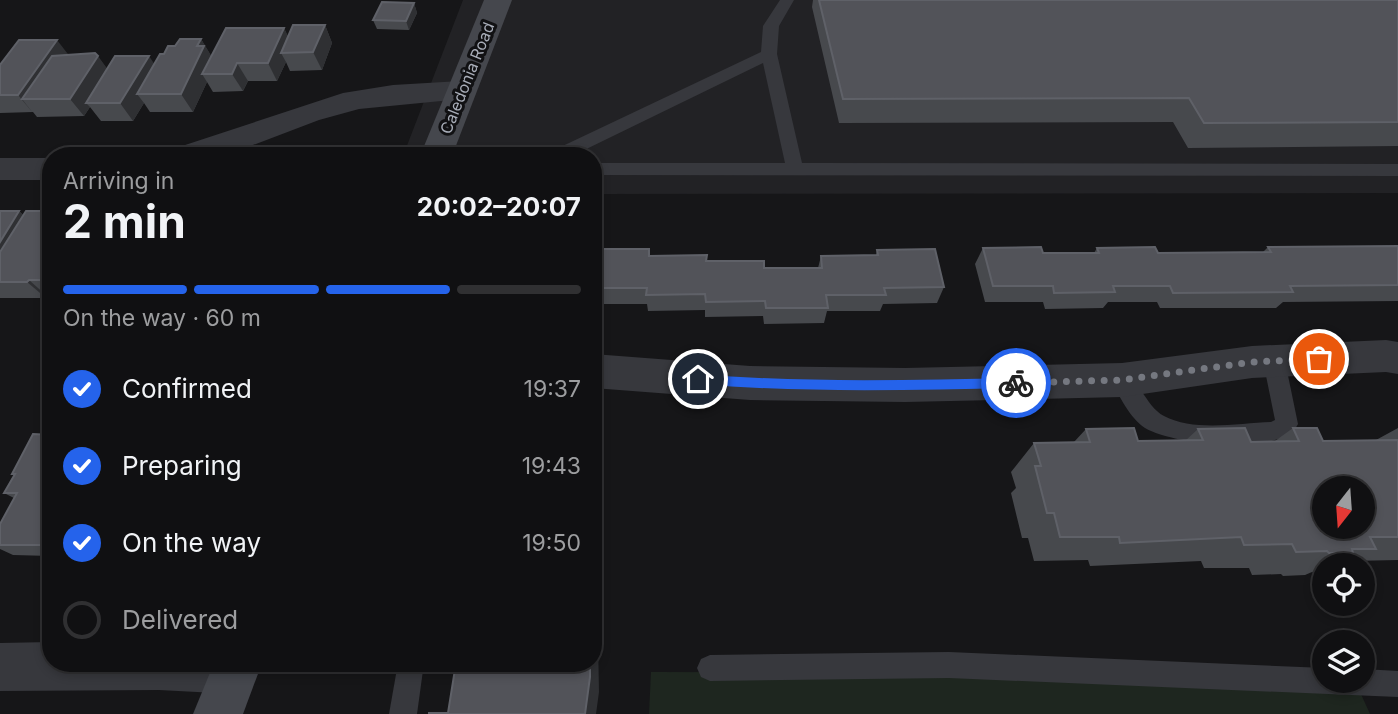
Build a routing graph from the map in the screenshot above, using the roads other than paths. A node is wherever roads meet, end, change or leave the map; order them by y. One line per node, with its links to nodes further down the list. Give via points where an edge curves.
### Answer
1 (498, 0): 4 (street, Caledonia Road)
2 (787, 0): 3 (lane, via 771,26)
3 (769, 54): 7 (lane); 11 (lane)
4 (461, 91): 5 (street, via 326,107); 6 (street, Caledonia Road)
5 (218, 147)
6 (439, 147)
7 (575, 147)
8 (0, 169): 9 (street)
9 (42, 169)
10 (602, 169): 11 (lane)
11 (795, 169): 12 (lane)
12 (1398, 170)
13 (1398, 358): 14 (street)
14 (1274, 361): 16 (street); 16 (lane, via 1287,424 1275,432 1180,432 1162,426 1148,419)
15 (602, 372): 16 (street, via 750,383 905,386)
16 (1122, 380)
17 (0, 667): 18 (street)
18 (42, 667)
19 (710, 668): 22 (lane, via 949,665)
20 (235, 672): 23 (street)
21 (410, 672): 24 (lane)
22 (1398, 684)
23 (218, 714)
24 (403, 714)

